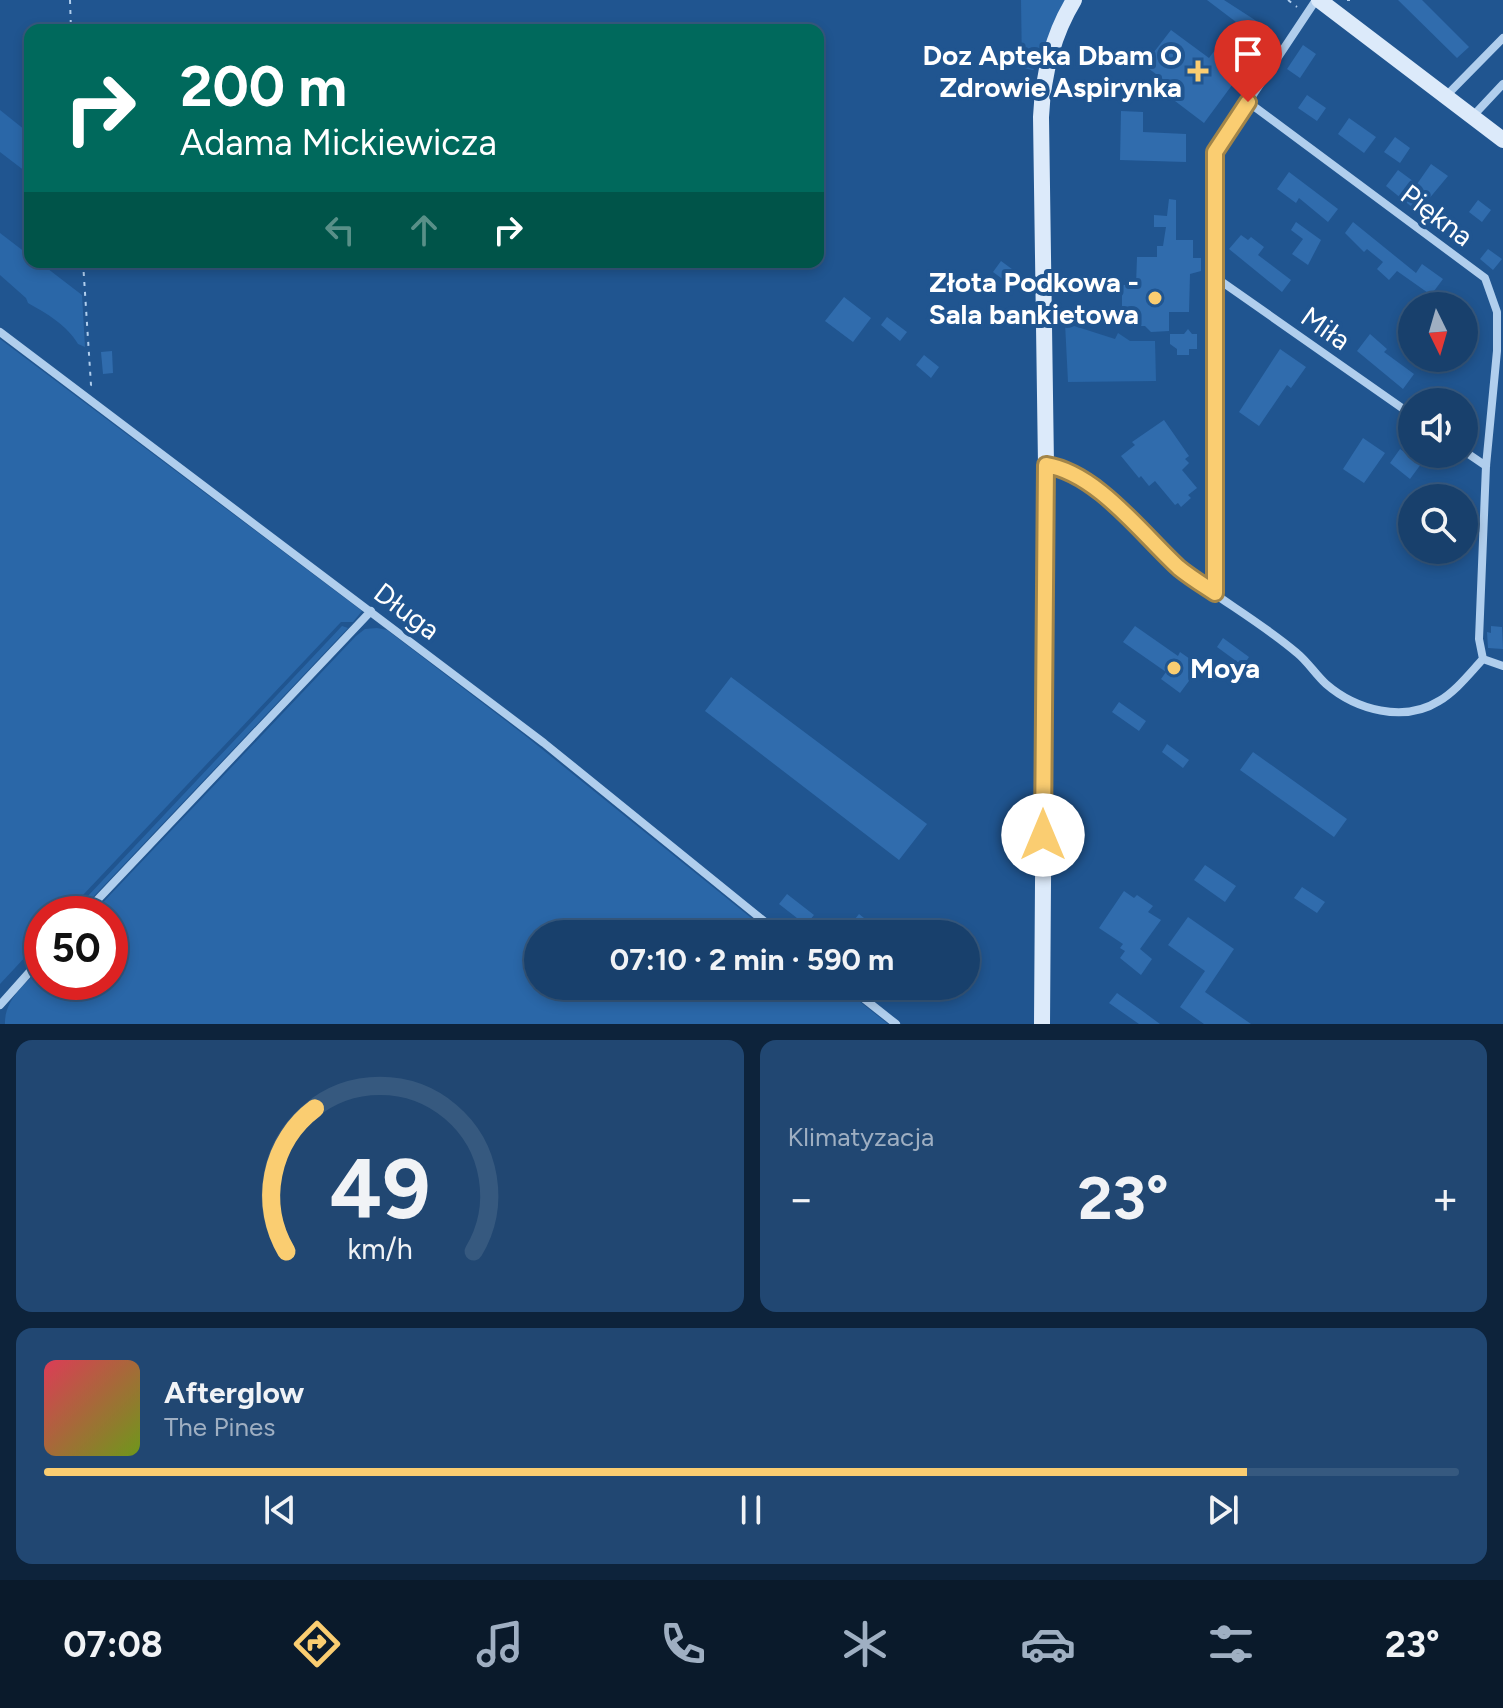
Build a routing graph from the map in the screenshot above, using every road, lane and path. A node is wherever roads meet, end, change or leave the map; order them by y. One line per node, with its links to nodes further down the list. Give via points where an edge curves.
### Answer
1 (70, 0): 4 (path)
2 (1074, 0): 17 (main road, via 1051,51 1041,105)
3 (1318, 0): 7 (main road); 8 (street)
4 (71, 24)
5 (1503, 38): 7 (street)
6 (1503, 84): 9 (street)
7 (1444, 98): 9 (main road)
8 (1248, 102): 12 (street, via 1215,152); 18 (street, Piękna, via 1485,278 1497,312)
9 (1472, 118): 10 (main road)
10 (1503, 140)
11 (83, 268): 14 (path, via 91,385)
12 (1215, 277): 15 (street, Miła); 19 (street)
13 (0, 332): 14 (street, Długa)
14 (84, 395): 20 (street, Długa)
15 (1398, 405)
16 (1478, 461): 18 (street)
17 (1046, 465): 19 (street, via 1074,473 1101,493 1182,571); 29 (main road)
18 (1486, 466): 21 (street, Piękna, via 1479,639)
19 (1215, 593): 21 (street, via 1299,654 1327,685 1382,712 1412,713 1438,702)
20 (371, 611): 23 (street); 24 (street, Długa)
21 (1483, 659): 22 (street)
22 (1503, 666)
23 (101, 896)
24 (763, 920)
25 (24, 978): 27 (street)
26 (866, 1000): 28 (street)
27 (0, 1005)
28 (896, 1024)
29 (1042, 1024)

